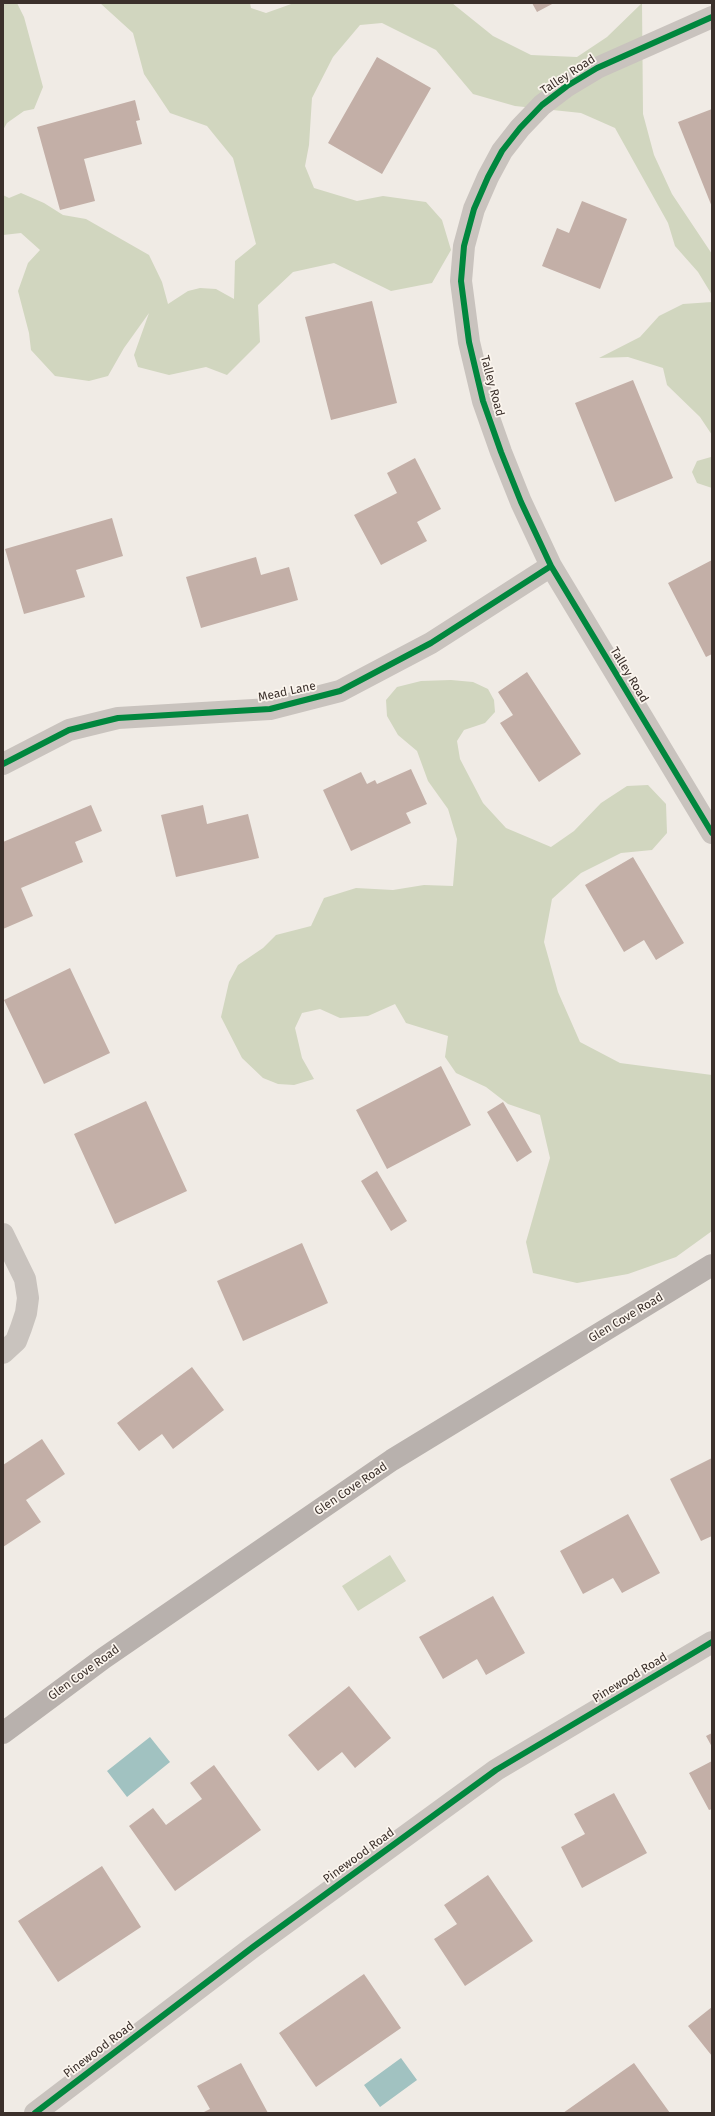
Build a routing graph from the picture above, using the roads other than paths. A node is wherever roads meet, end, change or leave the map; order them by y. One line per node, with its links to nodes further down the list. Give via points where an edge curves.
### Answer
1 (712, 17): 2 (street, Talley Road, via 597,68 542,105 502,151 474,209 464,246 461,281 469,342 484,401 501,452)
2 (551, 566): 3 (street, Mead Lane, via 431,643 340,691 270,709 118,718 69,730); 4 (street, Talley Road)
3 (3, 764)
4 (712, 833)
5 (3, 1234): 7 (street, via 25,1279 28,1298 26,1313 16,1341)
6 (712, 1265): 9 (main road, Glen Cove Road, via 392,1460 104,1658)
7 (3, 1353)
8 (712, 1642): 10 (street, Pinewood Road, via 496,1770 253,1947)
9 (3, 1733)
10 (35, 2113)

